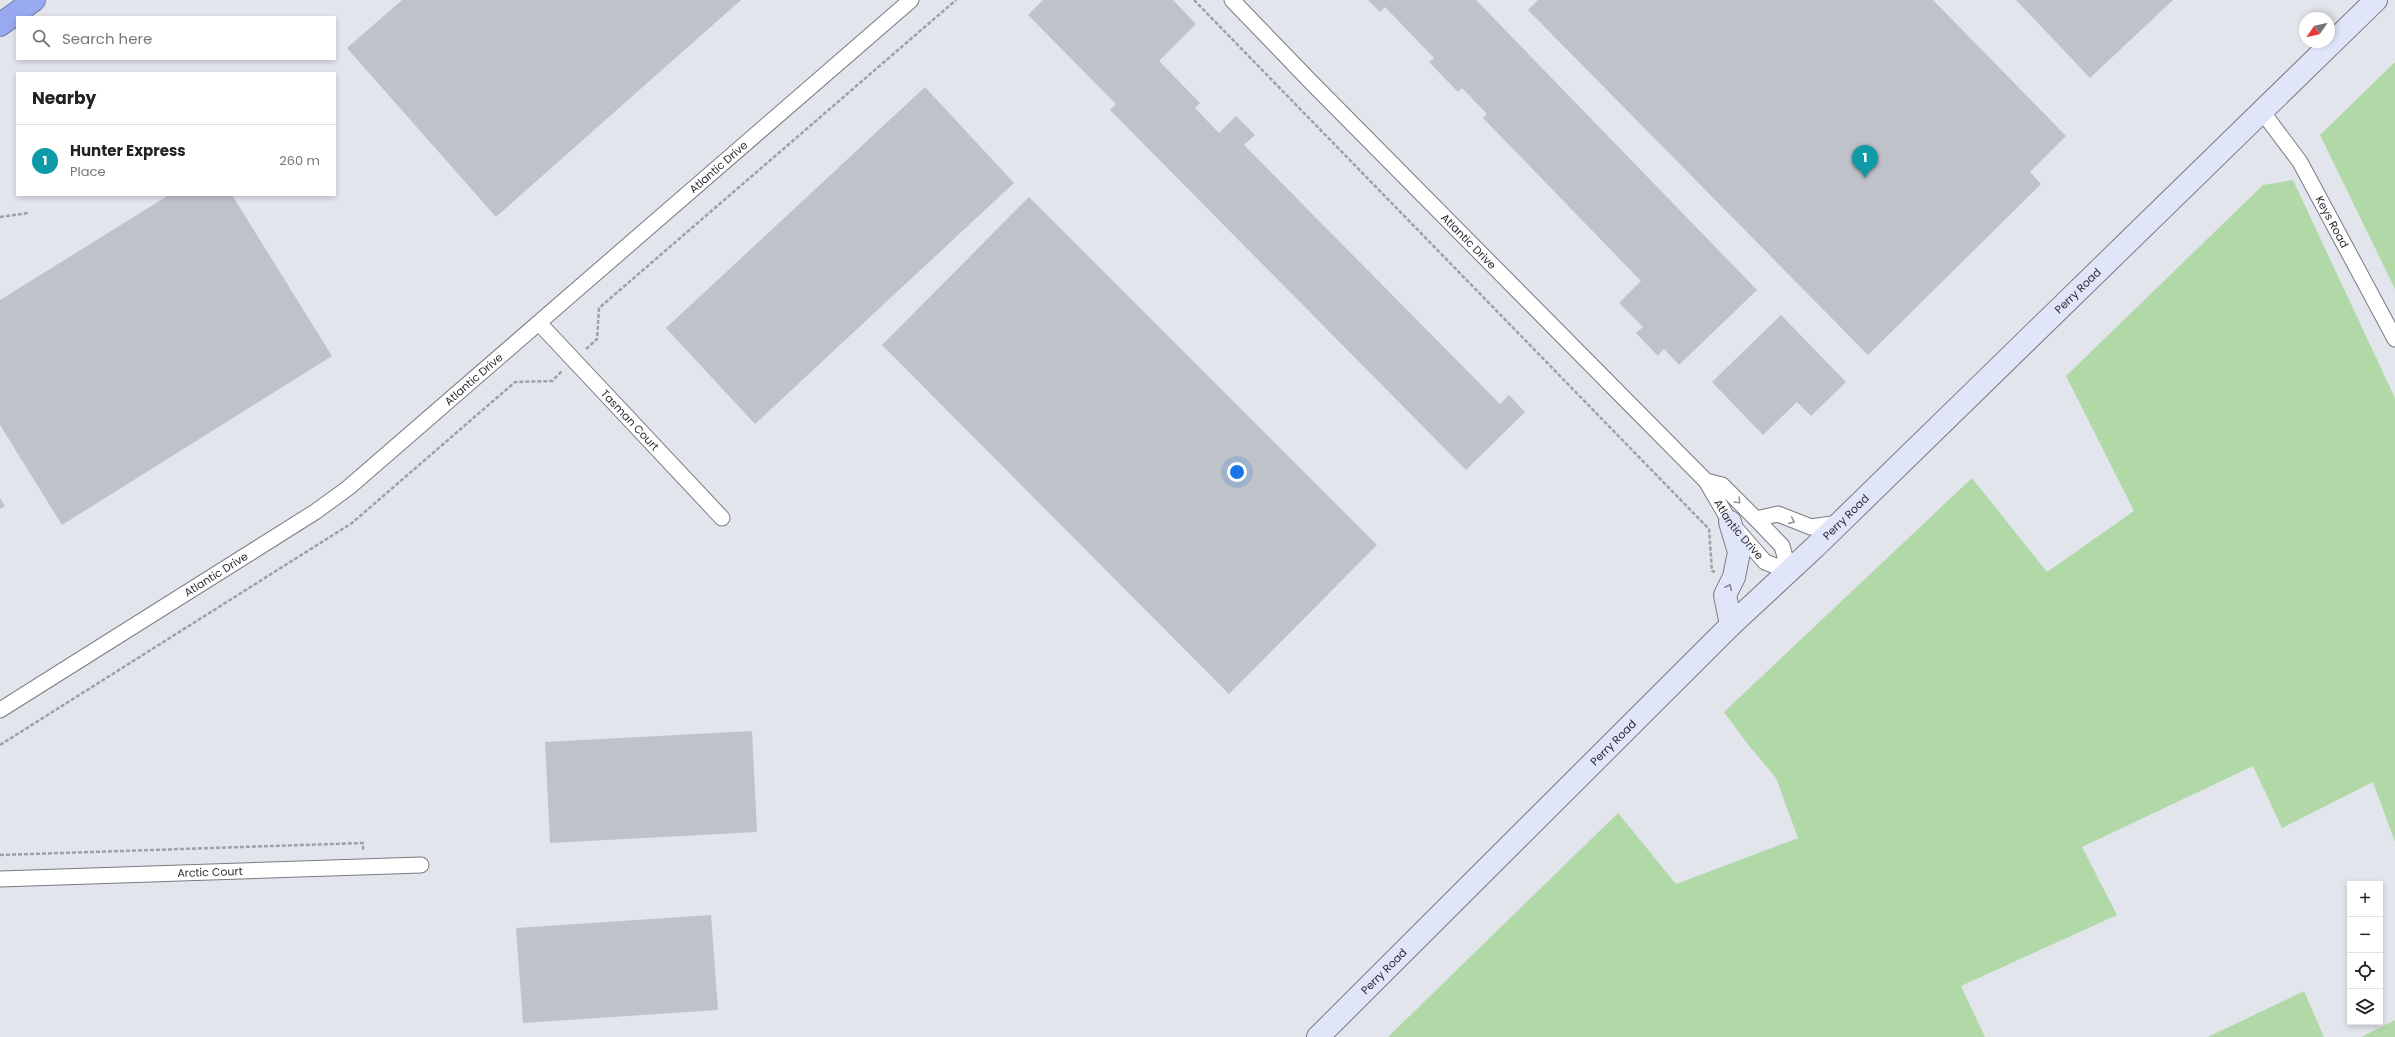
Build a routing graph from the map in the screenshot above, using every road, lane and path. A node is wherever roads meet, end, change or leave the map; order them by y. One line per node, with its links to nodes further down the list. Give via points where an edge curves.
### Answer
1 (34, 0): 7 (highway)
2 (911, 0): 11 (street, Atlantic Drive)
3 (956, 0): 13 (path, via 599,308 597,339)
4 (1194, 0): 20 (path, via 1709,529 1712,571)
5 (1232, 0): 14 (street, Atlantic Drive)
6 (2376, 0): 8 (main road, Perry Road)
7 (0, 25)
8 (2261, 110): 12 (street, Keys Road, via 2300,162); 18 (main road, Perry Road)
9 (28, 213): 10 (path)
10 (0, 217)
11 (539, 323): 13 (street, Tasman Court); 22 (street, Atlantic Drive, via 348,488 315,512)
12 (2395, 339)
13 (573, 360): 15 (street, Tasman Court); 23 (path, via 552,381 515,382 352,523)
14 (1706, 482): 16 (street, Atlantic Drive, one-way to 16, via 1722,485); 17 (street, Atlantic Drive)
15 (722, 518)
16 (1756, 518): 18 (street, Atlantic Drive, one-way to 18, via 1778,514 1811,527); 19 (street, Atlantic Drive, via 1782,546)
17 (1730, 522): 19 (street, Atlantic Drive, via 1765,562); 20 (main road, via 1739,552)
18 (1839, 523): 19 (main road, Perry Road)
19 (1789, 571): 21 (main road, Perry Road)
20 (1734, 577): 21 (main road, one-way to 20, via 1725,595)
21 (1731, 625): 28 (main road, Perry Road)
22 (0, 710)
23 (0, 745)
24 (0, 855): 26 (path, via 363,843)
25 (421, 865): 26 (street, Arctic Court)
26 (364, 867): 27 (street, Arctic Court)
27 (0, 879)
28 (1318, 1037)

